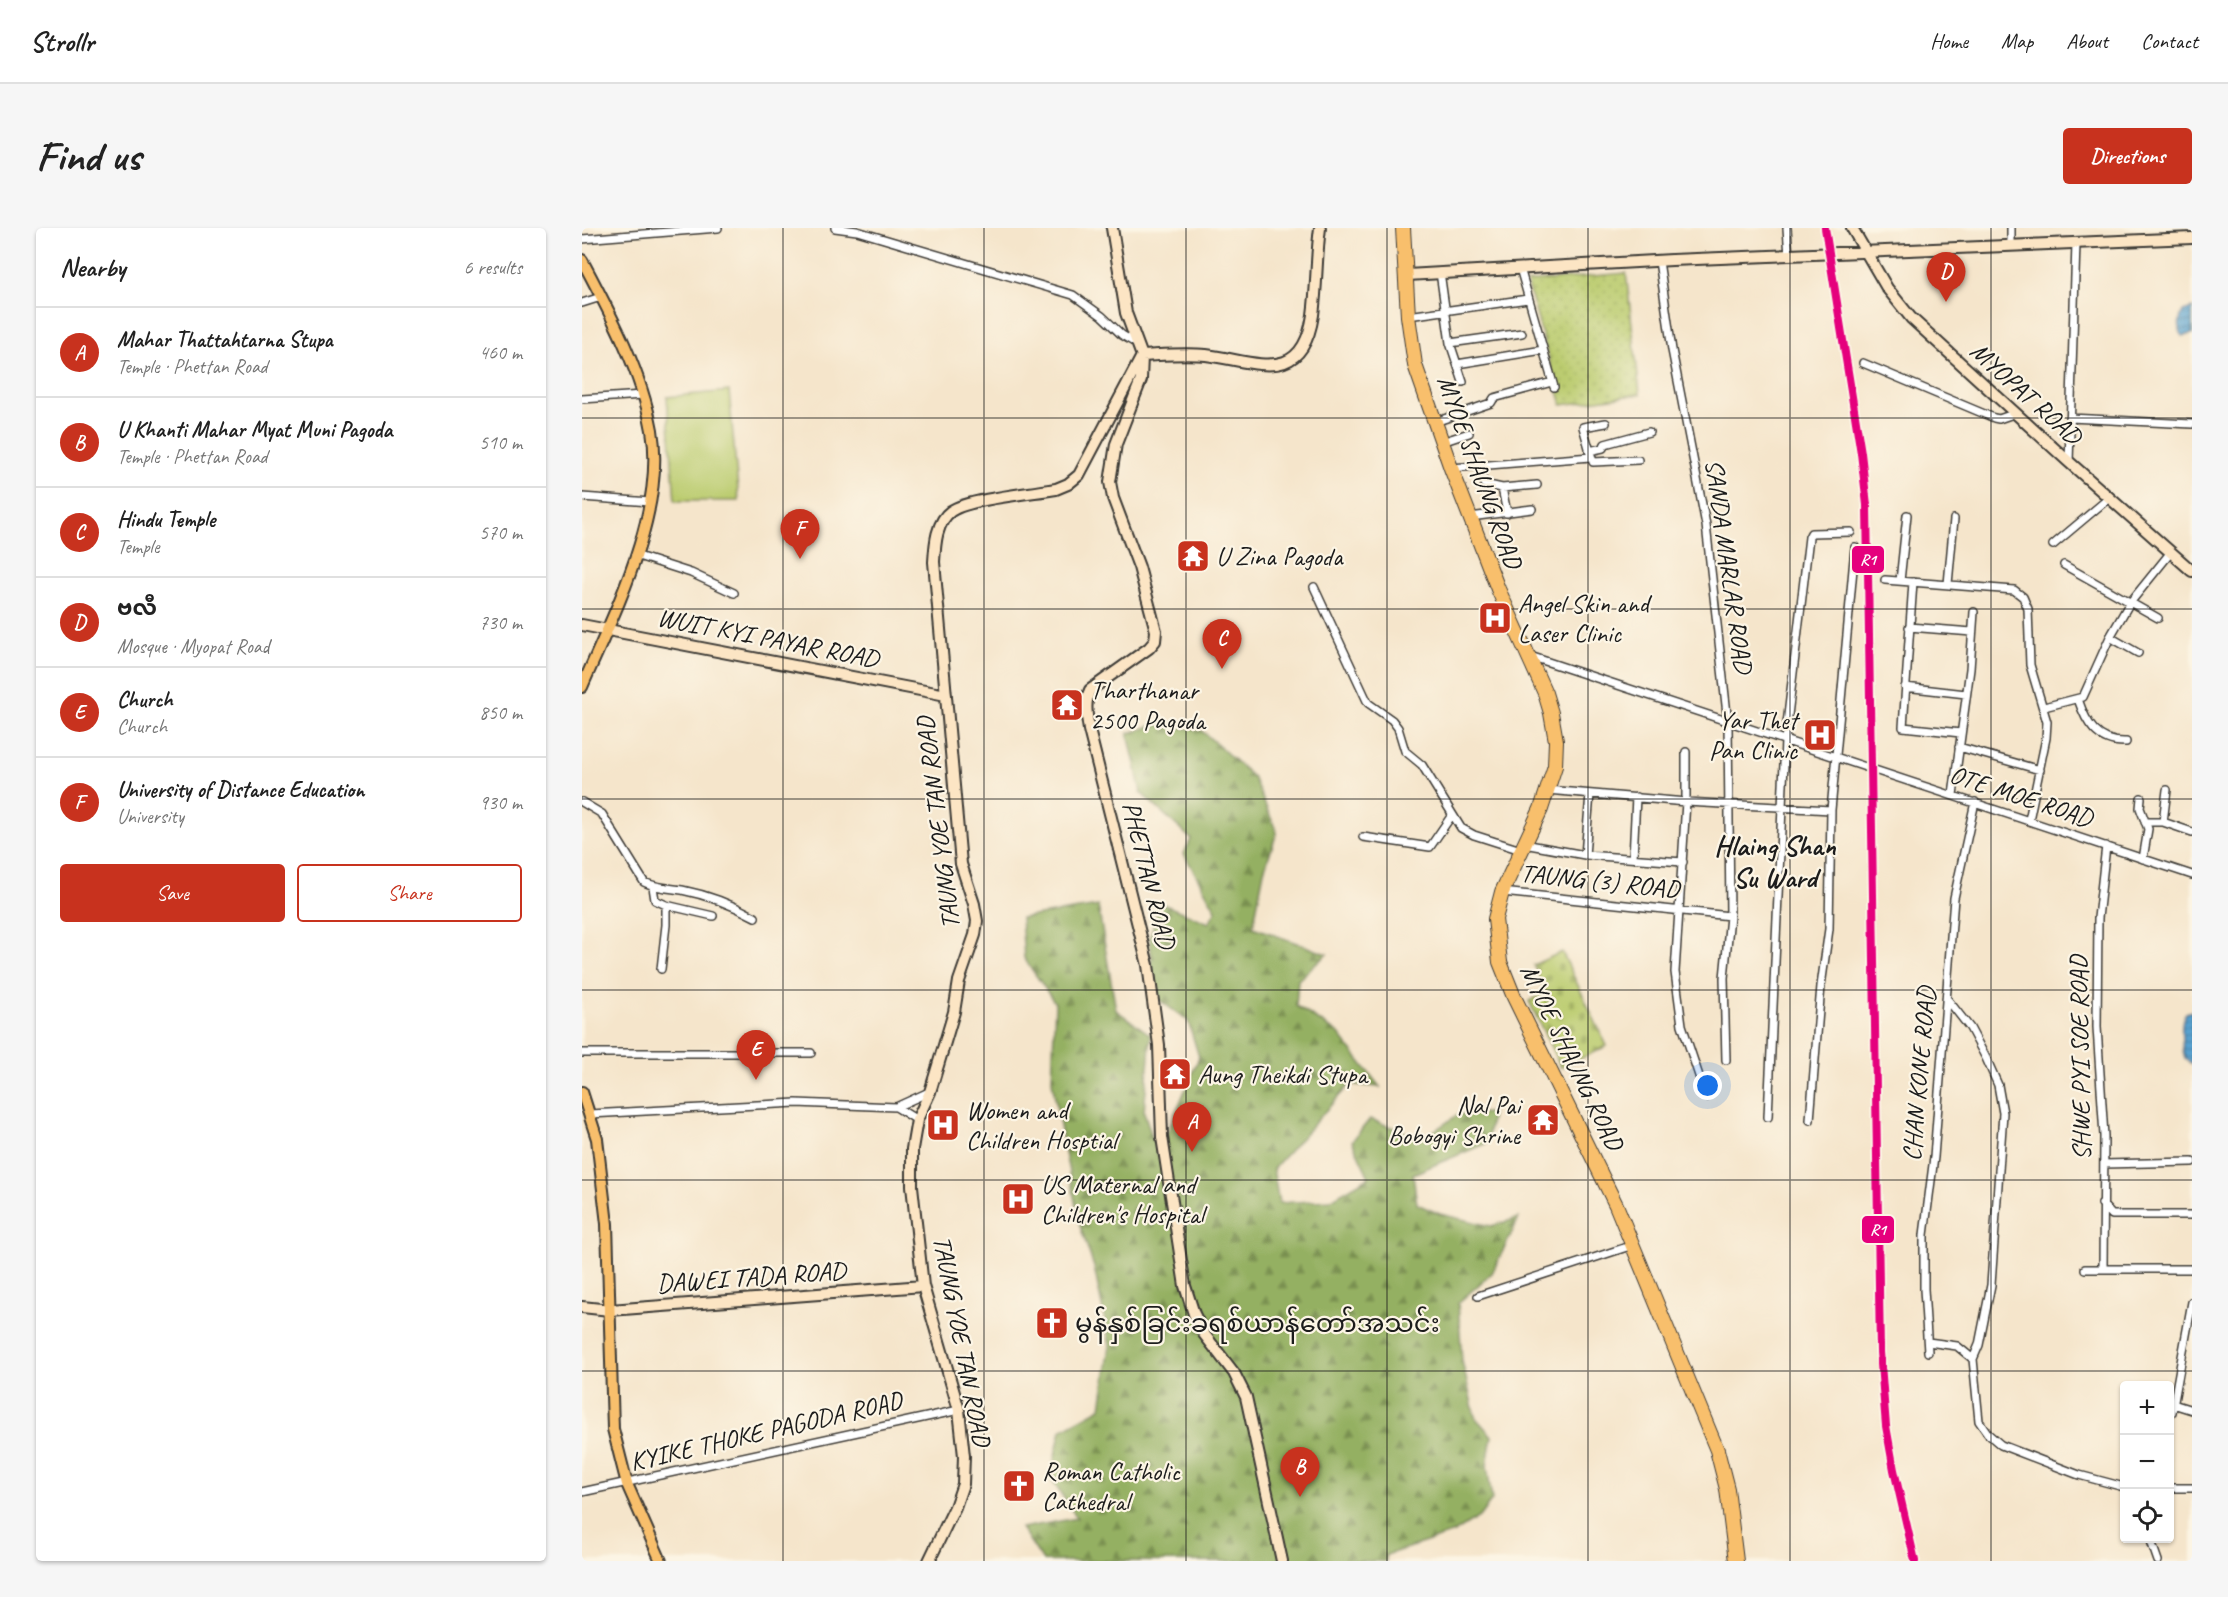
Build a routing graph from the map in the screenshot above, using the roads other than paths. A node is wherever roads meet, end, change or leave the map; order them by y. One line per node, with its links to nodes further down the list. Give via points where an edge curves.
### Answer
1 (718, 228): 10 (street)
2 (835, 228): 27 (street, via 857,231 1072,295)
3 (1112, 228): 27 (street, PHETTAN ROAD, via 1126,313)
4 (1320, 228): 29 (street, via 1313,315 1308,336 1290,360 1275,365 1191,354)
5 (1403, 228): 19 (highway, MYOE SHAUNG ROAD)
6 (1787, 228): 14 (street)
7 (1852, 228): 13 (street, MYOPAT ROAD)
8 (2011, 228): 12 (street)
9 (2192, 238): 11 (street)
10 (582, 240)
11 (2076, 244): 12 (street); 36 (street)
12 (2011, 245): 13 (street)
13 (1865, 252): 14 (street); 35 (street, MYOPAT ROAD, via 1911,318)
14 (1790, 255): 16 (street)
15 (582, 260): 20 (main road)
16 (1659, 261): 17 (street); 87 (street, SANDA MARLAR ROAD, via 1706,525)
17 (1520, 268): 18 (street); 21 (street)
18 (1440, 272): 19 (street); 23 (street)
19 (1407, 275): 24 (highway, MYOE SHAUNG ROAD)
20 (601, 297): 22 (street); 33 (main road)
21 (1528, 299): 23 (street); 28 (street)
22 (582, 303)
23 (1444, 310): 24 (street); 26 (street)
24 (1408, 316): 37 (highway, MYOE SHAUNG ROAD, via 1415,365)
25 (1522, 333): 26 (street)
26 (1450, 343): 31 (street)
27 (1137, 344): 29 (street, PHETTAN ROAD)
28 (1543, 350): 31 (street); 37 (street, via 1553,385 1494,398 1491,403)
29 (1142, 356): 84 (street, TAUNG YOE TAN ROAD, via 1079,475 1056,489 964,504 950,512 941,524 934,562); 169 (street, PHETTAN ROAD, via 1141,380 1116,444 1110,482 1139,567 1156,631 1155,641 1090,690 1086,709 1148,965 1159,1045 1162,1137 1185,1286 1204,1334 1234,1372 1246,1398)
30 (1863, 363): 35 (street, via 1994,418)
31 (1457, 364): 32 (street)
32 (1463, 382)
33 (643, 395): 34 (street); 52 (main road, via 654,453)
34 (582, 399)
35 (2016, 413): 45 (street, MYOPAT ROAD)
36 (2070, 418): 39 (street); 45 (street)
37 (1435, 422): 42 (highway, MYOE SHAUNG ROAD)
38 (1606, 423): 43 (street, via 1583,427)
39 (2192, 424)
40 (1649, 432): 43 (street, via 1605,444)
41 (1468, 433): 42 (street)
42 (1442, 442): 47 (highway, MYOE SHAUNG ROAD)
43 (1590, 454): 44 (street, via 1596,463); 46 (street)
44 (1638, 460)
45 (2069, 462): 51 (street, MYOPAT ROAD)
46 (1479, 467): 47 (street); 49 (street, via 1484,484)
47 (1451, 468): 56 (highway, MYOE SHAUNG ROAD)
48 (1537, 485): 49 (street)
49 (1502, 488): 54 (street)
50 (582, 497): 52 (street)
51 (2109, 498): 59 (street); 61 (street, MYOPAT ROAD)
52 (650, 502): 62 (main road)
53 (1532, 509): 54 (street)
54 (1507, 513): 56 (street)
55 (1907, 515): 66 (street)
56 (1470, 517): 80 (highway, MYOE SHAUNG ROAD)
57 (1954, 519): 68 (street)
58 (1851, 532): 89 (street, via 1811,533 1809,537)
59 (2053, 545)
60 (1855, 547): 93 (street)
61 (2171, 552): 64 (street, MYOPAT ROAD); 71 (street)
62 (635, 555): 70 (street, via 691,573); 76 (main road)
63 (2064, 565): 71 (street)
64 (2192, 571)
65 (1885, 580): 66 (street)
66 (1900, 581): 67 (street)
67 (1913, 582): 68 (street); 75 (street)
68 (1948, 584): 86 (street, via 2014,590 2023,597 2028,609 2031,665)
69 (1314, 587): 107 (street, via 1368,703 1398,728 1405,751 1422,765)
70 (734, 593)
71 (2130, 602): 73 (street); 78 (street)
72 (1974, 612): 77 (street)
73 (2158, 618)
74 (582, 625): 76 (street, WUIT KYI PAYAR ROAD)
75 (1909, 627): 77 (street); 82 (street)
76 (608, 630): 81 (main road); 84 (street, WUIT KYI PAYAR ROAD)
77 (1972, 632): 83 (street)
78 (2110, 637): 79 (street); 85 (street, via 2086,692)
79 (2138, 653)
80 (1528, 655): 87 (street, OTE MOE ROAD); 95 (highway, MYOE SHAUNG ROAD, via 1551,713 1556,741 1555,766)
81 (582, 687)
82 (1905, 687): 83 (street); 88 (street, via 1903,727)
83 (1966, 694): 88 (street)
84 (946, 695): 133 (street, TAUNG YOE TAN ROAD, via 961,864 977,921)
85 (2078, 699): 86 (street); 90 (street, via 2095,733)
86 (2044, 707): 94 (street, via 2046,738)
87 (1728, 723): 89 (street, OTE MOE ROAD); 104 (street, SANDA MARLAR ROAD)
88 (1961, 733): 91 (street)
89 (1785, 741): 93 (street, OTE MOE ROAD); 105 (street)
90 (2126, 742)
91 (1959, 747): 94 (street); 98 (street)
92 (1686, 752): 102 (street)
93 (1836, 757): 98 (street, OTE MOE ROAD); 106 (street)
94 (2040, 770): 108 (street)
95 (1547, 790): 97 (street); 114 (highway, MYOE SHAUNG ROAD)
96 (2167, 790): 110 (street)
97 (1590, 794): 99 (street); 115 (street)
98 (1953, 795): 103 (street, OTE MOE ROAD)
99 (1636, 797): 102 (street); 116 (street)
100 (2140, 798): 109 (street)
101 (582, 802): 120 (street, via 602,814 644,882)
102 (1686, 802): 104 (street); 118 (street)
103 (1975, 802): 108 (street, OTE MOE ROAD); 128 (street, CHAN KONE ROAD, via 1954,898)
104 (1731, 804): 105 (street); 125 (street, SANDA MARLAR ROAD)
105 (1781, 807): 106 (street); 137 (street)
106 (1831, 810): 139 (street, via 1829,929)
107 (1452, 815): 112 (street, via 1430,848); 114 (street, via 1461,828 1474,835)
108 (2029, 820): 113 (street, OTE MOE ROAD)
109 (2145, 822): 110 (street); 117 (street, via 2148,829)
110 (2163, 822): 111 (street)
111 (2192, 832)
112 (1363, 837)
113 (2106, 846): 117 (street, OTE MOE ROAD); 141 (street, SHWE PYI SOE ROAD, via 2098,918 2097,1027)
114 (1523, 847): 115 (street); 121 (highway, MYOE SHAUNG ROAD)
115 (1585, 855): 116 (street)
116 (1633, 858): 118 (street)
117 (2143, 859): 119 (street, OTE MOE ROAD)
118 (1683, 862): 123 (street)
119 (2192, 875)
120 (653, 887): 122 (street, via 655,900); 126 (street, via 699,894)
121 (1502, 892): 123 (street, TAUNG (3) ROAD); 144 (highway, MYOE SHAUNG ROAD, via 1495,929 1500,962)
122 (666, 905): 124 (street); 127 (street)
123 (1680, 910): 125 (street, TAUNG (3) ROAD); 134 (street, via 1675,972 1682,1025)
124 (713, 916)
125 (1730, 916): 131 (street, SANDA MARLAR ROAD, via 1725,978)
126 (755, 917)
127 (661, 969)
128 (1948, 1000): 154 (street, CHAN KONE ROAD, via 1924,1235); 156 (street, via 1970,1028 1986,1058 1998,1085 2003,1113 1990,1285)
129 (582, 1053): 130 (street)
130 (811, 1053)
131 (1726, 1060)
132 (582, 1092): 136 (main road)
133 (930, 1092): 135 (street); 138 (street, TAUNG YOE TAN ROAD)
134 (1706, 1097)
135 (896, 1107): 136 (street, via 796,1103); 138 (street)
136 (590, 1114): 152 (main road, via 597,1139 607,1224)
137 (1768, 1117)
138 (917, 1120): 148 (street, TAUNG YOE TAN ROAD, via 912,1186)
139 (1810, 1120)
140 (2192, 1162): 141 (street)
141 (2104, 1164): 142 (street, SHWE PYI SOE ROAD)
142 (2102, 1204): 143 (street, via 2112,1215); 146 (street, SHWE PYI SOE ROAD)
143 (2192, 1215)
144 (1633, 1245): 149 (street); 170 (highway, MYOE SHAUNG ROAD, via 1717,1450 1727,1489)
145 (2085, 1269): 146 (street)
146 (2103, 1269): 147 (street)
147 (2192, 1269)
148 (923, 1286): 152 (street, DAWEI TADA ROAD); 159 (street, TAUNG YOE TAN ROAD)
149 (1478, 1296)
150 (2192, 1302): 153 (street)
151 (582, 1306): 152 (street, DAWEI TADA ROAD)
152 (610, 1310): 161 (main road, via 613,1429)
153 (2190, 1325): 157 (street)
154 (1928, 1342): 155 (street, CHAN KONE ROAD); 156 (street, via 1957,1347)
155 (1929, 1352)
156 (1974, 1359): 162 (street, via 1978,1421 1988,1434 2001,1445 2079,1475)
157 (2174, 1399)
158 (2174, 1404): 160 (street)
159 (958, 1410): 161 (street, KYIKE THOKE PAGODA ROAD); 168 (street, TAUNG YOE TAN ROAD, via 963,1484)
160 (2192, 1410)
161 (627, 1484): 165 (street, KYIKE THOKE PAGODA ROAD); 167 (main road)
162 (2120, 1485)
163 (2174, 1488): 164 (street)
164 (2192, 1488)
165 (582, 1492)
166 (2151, 1543): 171 (street)
167 (661, 1561)
168 (928, 1561)
169 (1282, 1561)
170 (1736, 1561)
171 (2158, 1561)

